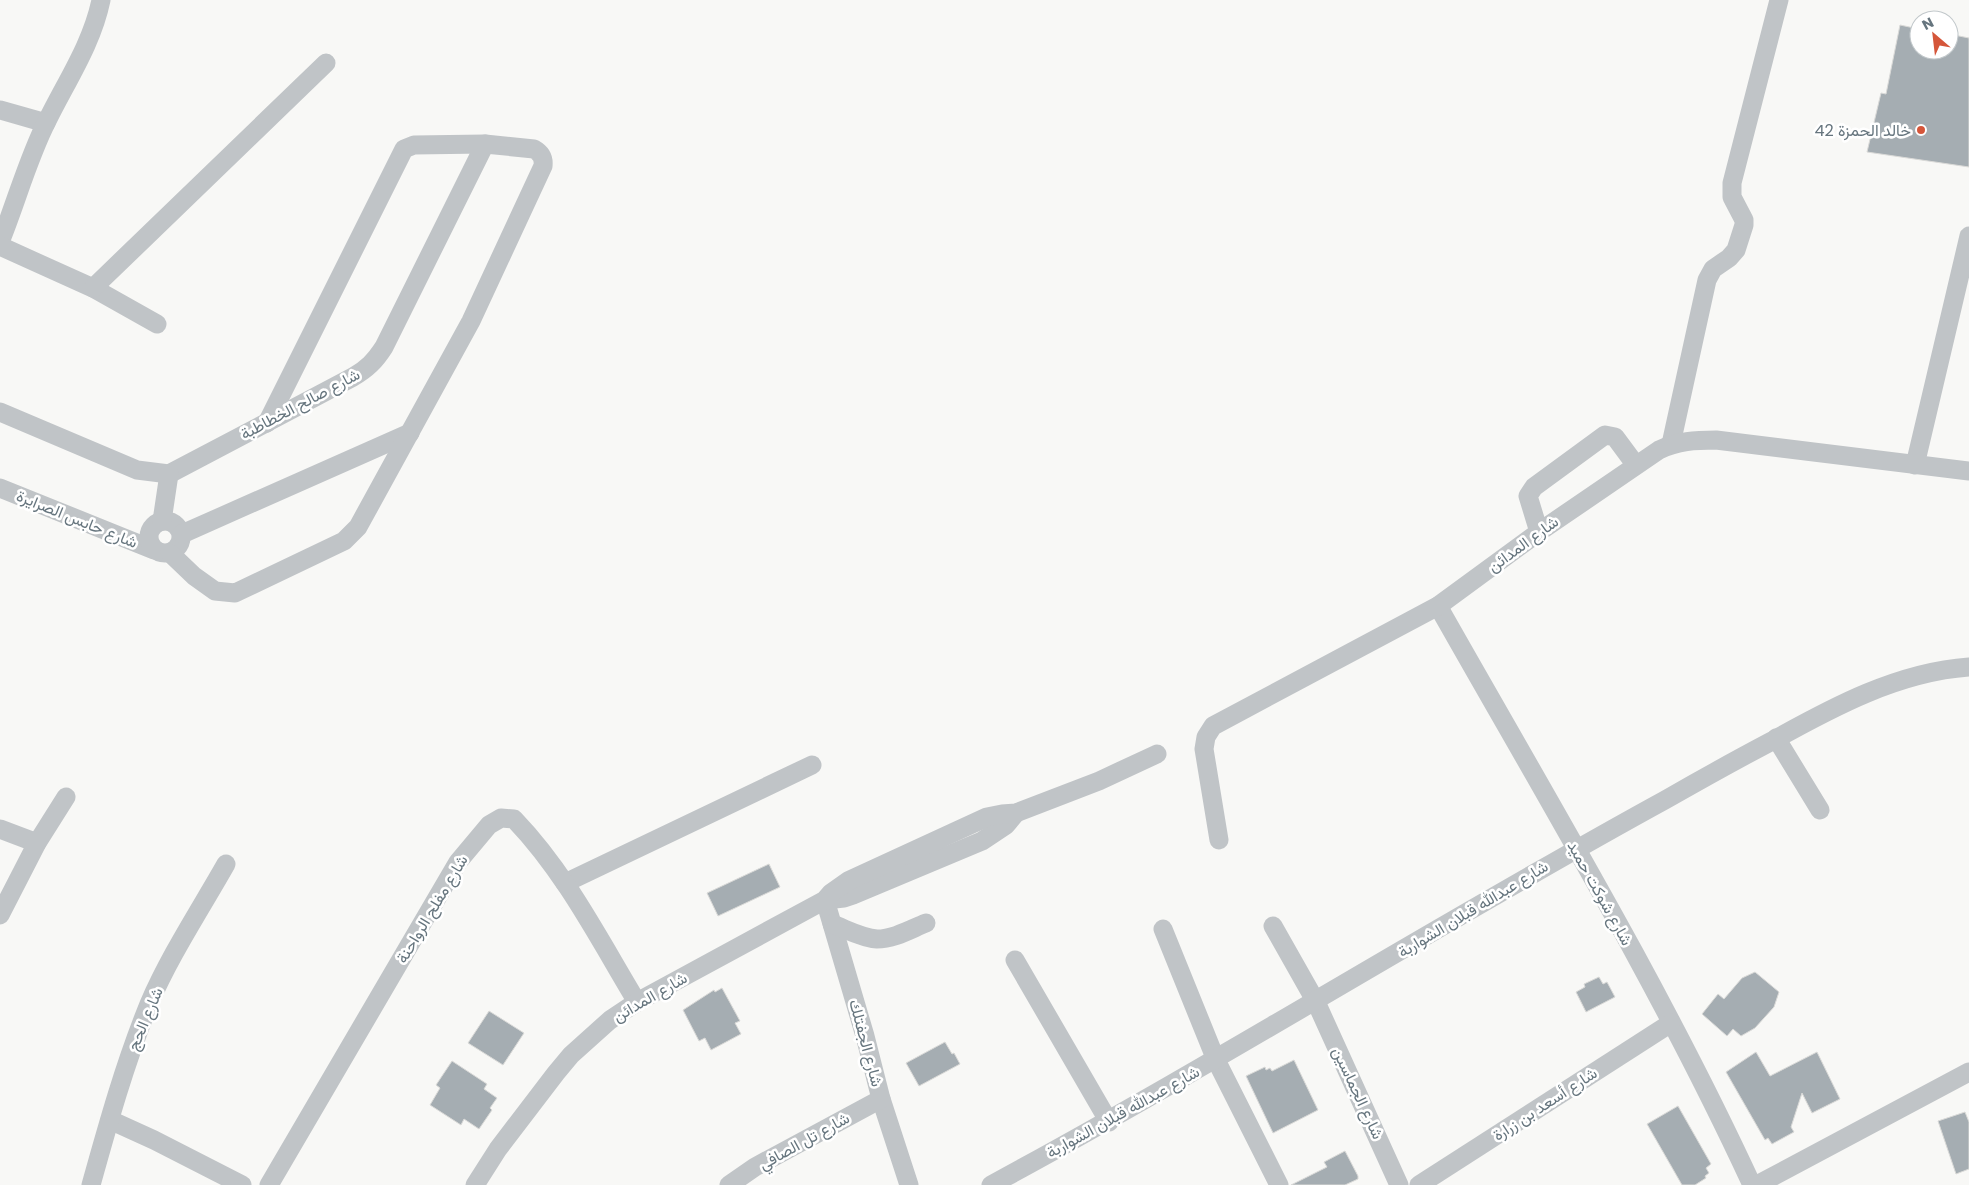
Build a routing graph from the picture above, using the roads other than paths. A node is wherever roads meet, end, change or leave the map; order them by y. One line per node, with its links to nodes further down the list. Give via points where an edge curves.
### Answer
1 (101, 0): 5 (street, via 78,62)
2 (1779, 0): 15 (street, via 1732,183 1732,197 1744,225 1736,250 1713,269 1707,280)
3 (326, 63): 10 (street)
4 (0, 110): 5 (street)
5 (46, 123): 7 (street)
6 (485, 144): 13 (street, شارع صالح الخطاطبة, via 375,360 367,369); 13 (street, via 414,145 402,152); 14 (street, via 534,148 542,156 543,166 471,321)
7 (0, 242)
8 (0, 246): 10 (street)
9 (1968, 246): 17 (street)
10 (93, 288): 11 (street)
11 (157, 324)
12 (0, 412): 19 (street, via 137,470)
13 (267, 423): 19 (street, شارع صالح الخطاطبة)
14 (410, 433): 23 (street); 24 (street, via 358,526 344,541 235,593 214,591)
15 (1671, 444): 16 (street, شارع المدائن); 17 (street, شارع المدائن, via 1716,440)
16 (1635, 464): 22 (street, شارع المدائن); 22 (street, via 1615,437 1605,435 1530,492 1528,496)
17 (1915, 465): 18 (street, شارع المدائن)
18 (1969, 471)
19 (169, 474): 21 (street)
20 (0, 488): 24 (street, شارع حابس الصرايرة)
21 (162, 521): 23 (street, via 171,521); 24 (street, via 154,525 149,534 150,543)
22 (1539, 532): 25 (street, شارع المدائن)
23 (182, 534): 24 (street, via 180,546)
24 (162, 552)
25 (1438, 606): 33 (street, شارع المدائن, via 1213,726 1206,737 1204,749); 35 (street, شارع شوكت حميد)
26 (1969, 667): 27 (street, شارع عبدالله قبلان الشواربة, via 1902,680 1818,715)
27 (1776, 738): 31 (street); 35 (street, شارع عبدالله قبلان الشواربة)
28 (1157, 754): 38 (street, شارع المدائن, via 1016,814 982,841 853,895)
29 (812, 765): 37 (street)
30 (66, 797): 34 (street)
31 (1820, 810)
32 (0, 829): 34 (street)
33 (1219, 840)
34 (37, 842): 39 (street)
35 (1576, 849): 46 (street, شارع عبدالله قبلان الشواربة); 47 (street, شارع شوكت حميد)
36 (226, 864): 51 (street, شارع الحج, via 150,1003 128,1059)
37 (565, 883): 45 (street, شارع مفلح الرواحنة); 55 (street, شارع مفلح الرواحنة, via 514,819 501,818 489,826 458,862)
38 (825, 900): 41 (street, شارع الجفتلك); 45 (street, شارع المدائن)
39 (0, 915)
40 (926, 923): 41 (street, via 878,939)
41 (832, 924): 50 (street, شارع الجفتلك)
42 (1273, 926): 46 (street, شارع الجماسين)
43 (1163, 929): 48 (street)
44 (1015, 960): 52 (street)
45 (637, 1002): 56 (street, شارع المدائن, via 610,1020 571,1056 518,1123)
46 (1316, 1002): 48 (street, شارع عبدالله قبلان الشواربة); 61 (street, شارع الجماسين)
47 (1671, 1023): 62 (street, شارع أسعد بن زرارة); 63 (street, شارع شوكت حميد)
48 (1216, 1060): 52 (street, شارع عبدالله قبلان الشواربة); 60 (street)
49 (1969, 1073): 64 (street)
50 (881, 1099): 57 (street, شارع تل الصافي); 58 (street, شارع الجفتلك)
51 (110, 1120): 53 (street, شارع الحج); 54 (street)
52 (1108, 1122): 59 (street, شارع عبدالله قبلان الشواربة)
53 (91, 1185)
54 (242, 1185)
55 (269, 1185)
56 (475, 1185)
57 (729, 1185)
58 (909, 1185)
59 (991, 1185)
60 (1279, 1185)
61 (1399, 1185)
62 (1419, 1185)
63 (1752, 1185)
64 (1757, 1185)

